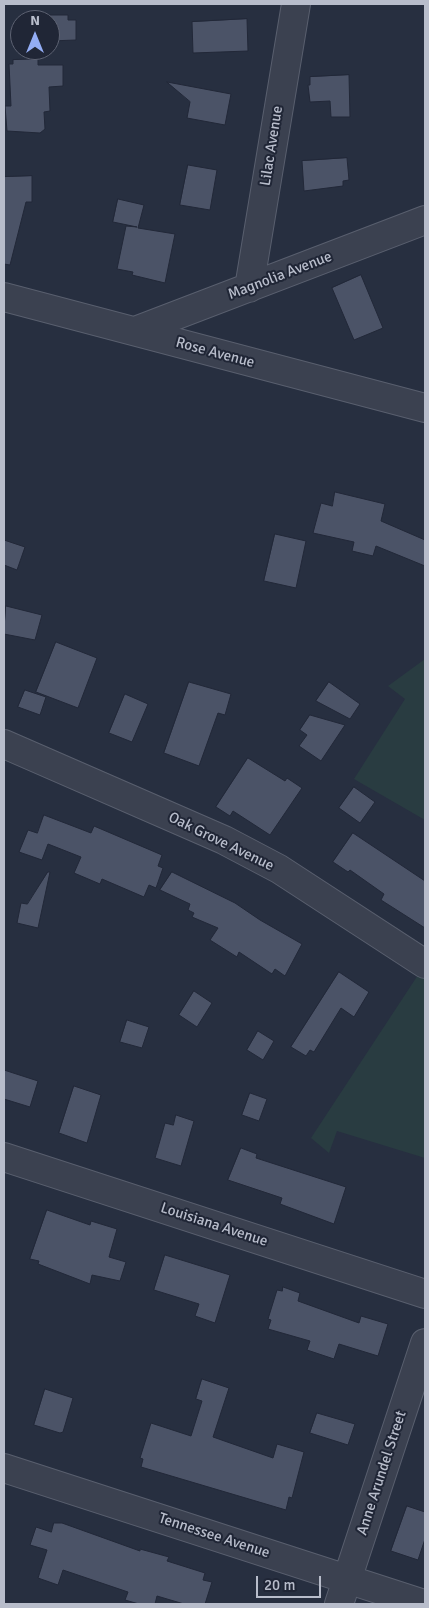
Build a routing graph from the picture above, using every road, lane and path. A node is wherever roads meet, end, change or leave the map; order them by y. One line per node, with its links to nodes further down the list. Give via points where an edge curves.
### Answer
1 (296, 4): 3 (street, Lilac Avenue)
2 (425, 220): 3 (street, Magnolia Avenue)
3 (249, 288): 5 (street, Magnolia Avenue)
4 (4, 297): 5 (street, Rose Avenue)
5 (135, 332): 6 (street, Rose Avenue)
6 (425, 408)
7 (4, 744): 8 (street, Oak Grove Avenue, via 224,840 279,869)
8 (425, 964)
9 (4, 1157): 10 (street, Louisiana Avenue)
10 (425, 1294)
11 (425, 1342): 13 (street, Anne Arundel Street)
12 (4, 1468): 13 (street, Tennessee Avenue)
13 (343, 1592): 14 (street, Tennessee Avenue)
14 (424, 1604)

